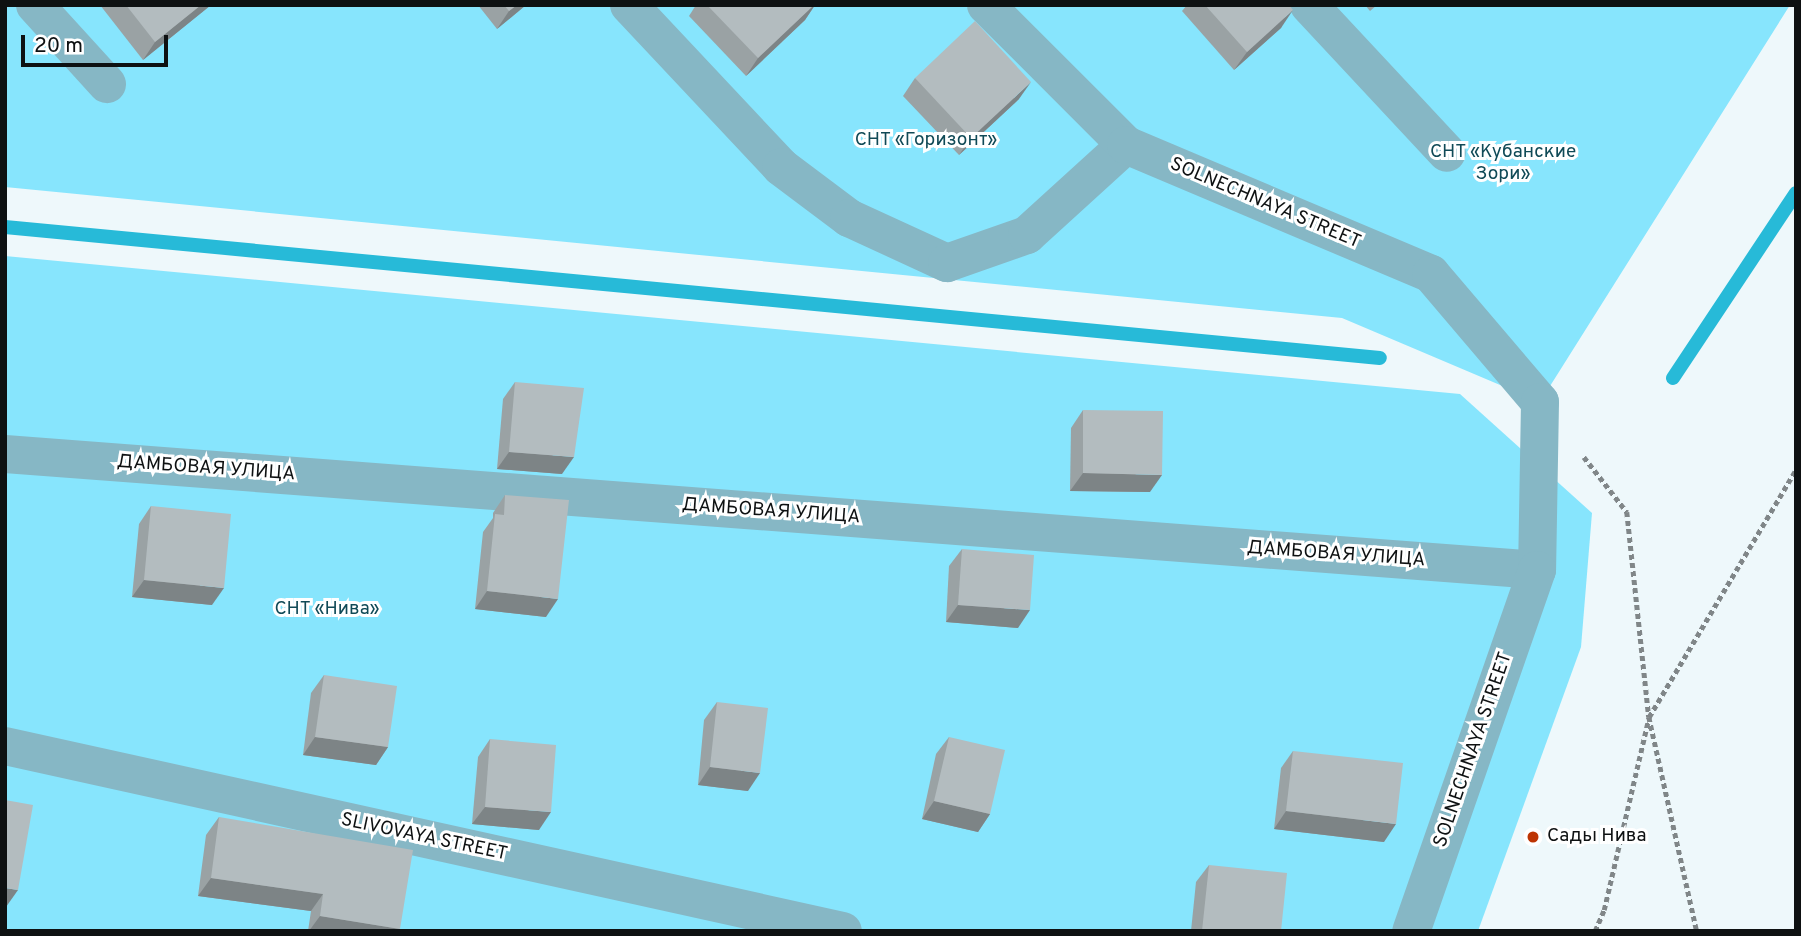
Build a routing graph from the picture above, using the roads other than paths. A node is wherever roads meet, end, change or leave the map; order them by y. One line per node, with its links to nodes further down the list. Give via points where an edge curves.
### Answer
1 (35, 5): 5 (street)
2 (629, 5): 6 (street, via 780,167 849,218 947,263 1027,235)
3 (986, 5): 6 (street, SOLNECHNAYA STREET)
4 (1309, 5): 7 (street)
5 (107, 84)
6 (1126, 145): 9 (street, SOLNECHNAYA STREET, via 1431,274 1540,402)
7 (1447, 153)
8 (5, 454): 9 (street, ДАМБОВАЯ УЛИЦА)
9 (1537, 570): 12 (street, SOLNECHNAYA STREET)
10 (5, 746): 11 (street, SLIVOVAYA STREET)
11 (843, 931)
12 (1411, 931)

